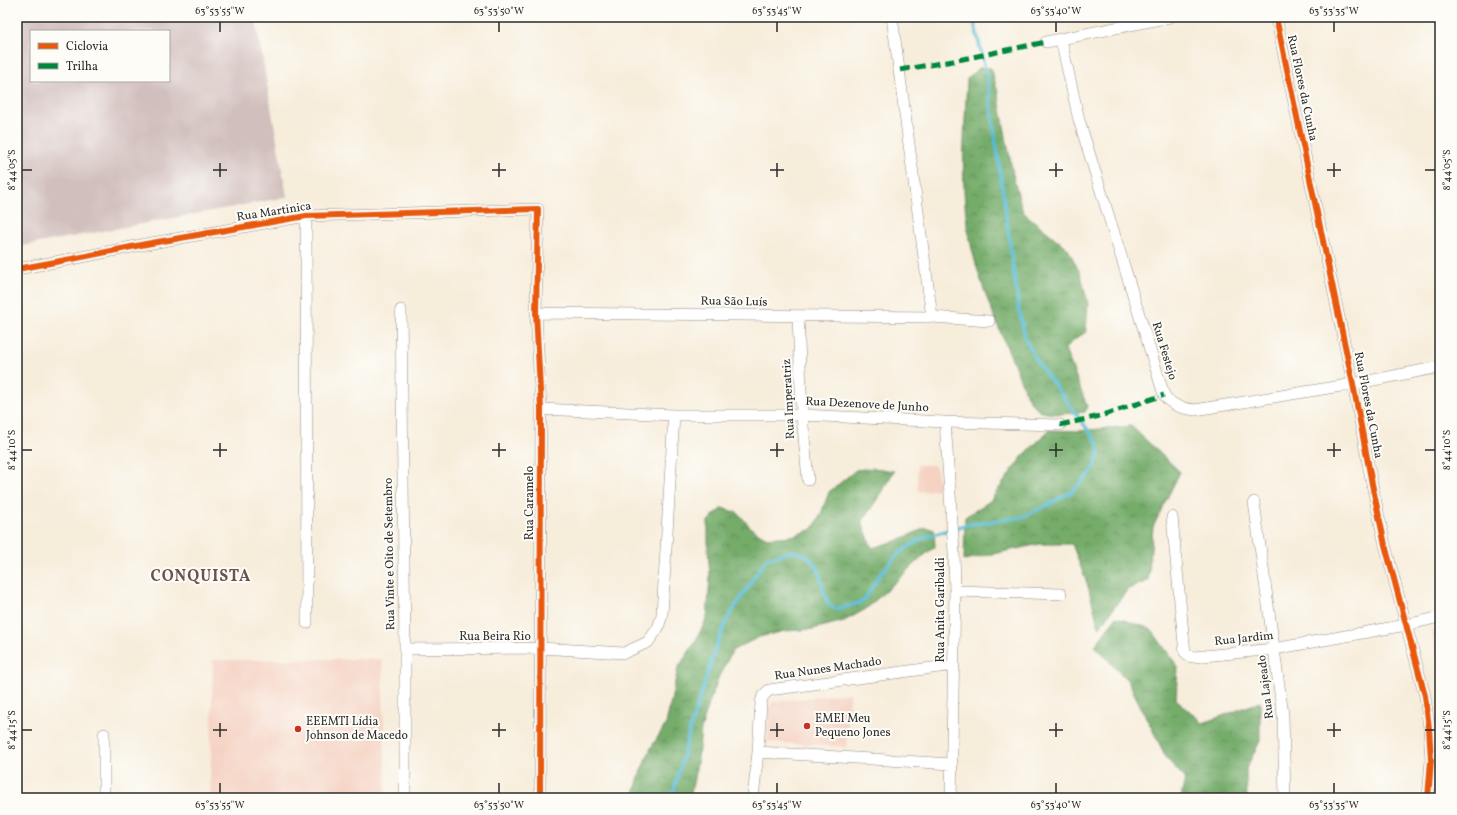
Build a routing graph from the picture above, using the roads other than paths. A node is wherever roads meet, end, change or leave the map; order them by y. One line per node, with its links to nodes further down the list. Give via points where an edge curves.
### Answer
1 (892, 17): 12 (street)
2 (1170, 17): 4 (street)
3 (1276, 17): 15 (street, Rua Flores da Cunha)
4 (1061, 40): 5 (street); 15 (street, Rua Festejo, via 1079,120 1167,400 1179,407 1195,410)
5 (1046, 42)
6 (538, 209): 7 (street, Rua Martinica); 10 (street, Rua Caramelo)
7 (306, 216): 8 (street, Rua Martinica); 27 (street)
8 (17, 269)
9 (400, 310): 30 (street, Rua Vinte e Oito de Setembro)
10 (536, 313): 11 (street, Rua São Luís); 16 (street, Rua Caramelo)
11 (798, 316): 12 (street, Rua São Luís); 18 (street, Rua Imperatriz)
12 (932, 317): 13 (street, Rua São Luís)
13 (989, 321)
14 (1440, 367): 15 (street, Rua Festejo)
15 (1353, 384): 28 (street, Rua Flores da Cunha, via 1385,545)
16 (541, 409): 17 (street, Rua Dezenove de Junho); 29 (street, Rua Caramelo)
17 (674, 415): 18 (street, Rua Dezenove de Junho); 29 (street, Rua Beira Rio, via 662,615 658,628 648,642 624,653)
18 (802, 415): 19 (street, Rua Dezenove de Junho); 21 (street, Rua Imperatriz)
19 (945, 422): 20 (street, Rua Dezenove de Junho); 24 (street, Rua Anita Garibaldi)
20 (1060, 425)
21 (808, 480)
22 (1254, 502): 31 (street, Rua Lajeado)
23 (1172, 517): 31 (street, Rua Jardim, via 1185,652 1194,658)
24 (955, 591): 25 (street); 32 (street, Rua Anita Garibaldi)
25 (1061, 594)
26 (1440, 617): 28 (street, Rua Jardim)
27 (307, 623)
28 (1406, 625): 31 (street, Rua Jardim); 42 (street, Rua Flores da Cunha, via 1425,696 1431,760)
29 (540, 648): 30 (street, Rua Beira Rio); 38 (street, Rua Caramelo)
30 (404, 649): 37 (street, Rua Vinte e Oito de Setembro)
31 (1274, 649): 41 (street, Rua Lajeado, via 1283,715)
32 (954, 665): 34 (street, Rua Nunes Machado, via 769,690 761,702); 35 (street, Rua Anita Garibaldi)
33 (104, 734): 36 (street)
34 (758, 752): 35 (street); 39 (street, Rua Nunes Machado)
35 (952, 764): 40 (street, Rua Anita Garibaldi)
36 (104, 798)
37 (405, 798)
38 (540, 798)
39 (754, 798)
40 (951, 798)
41 (1285, 798)
42 (1428, 798)

